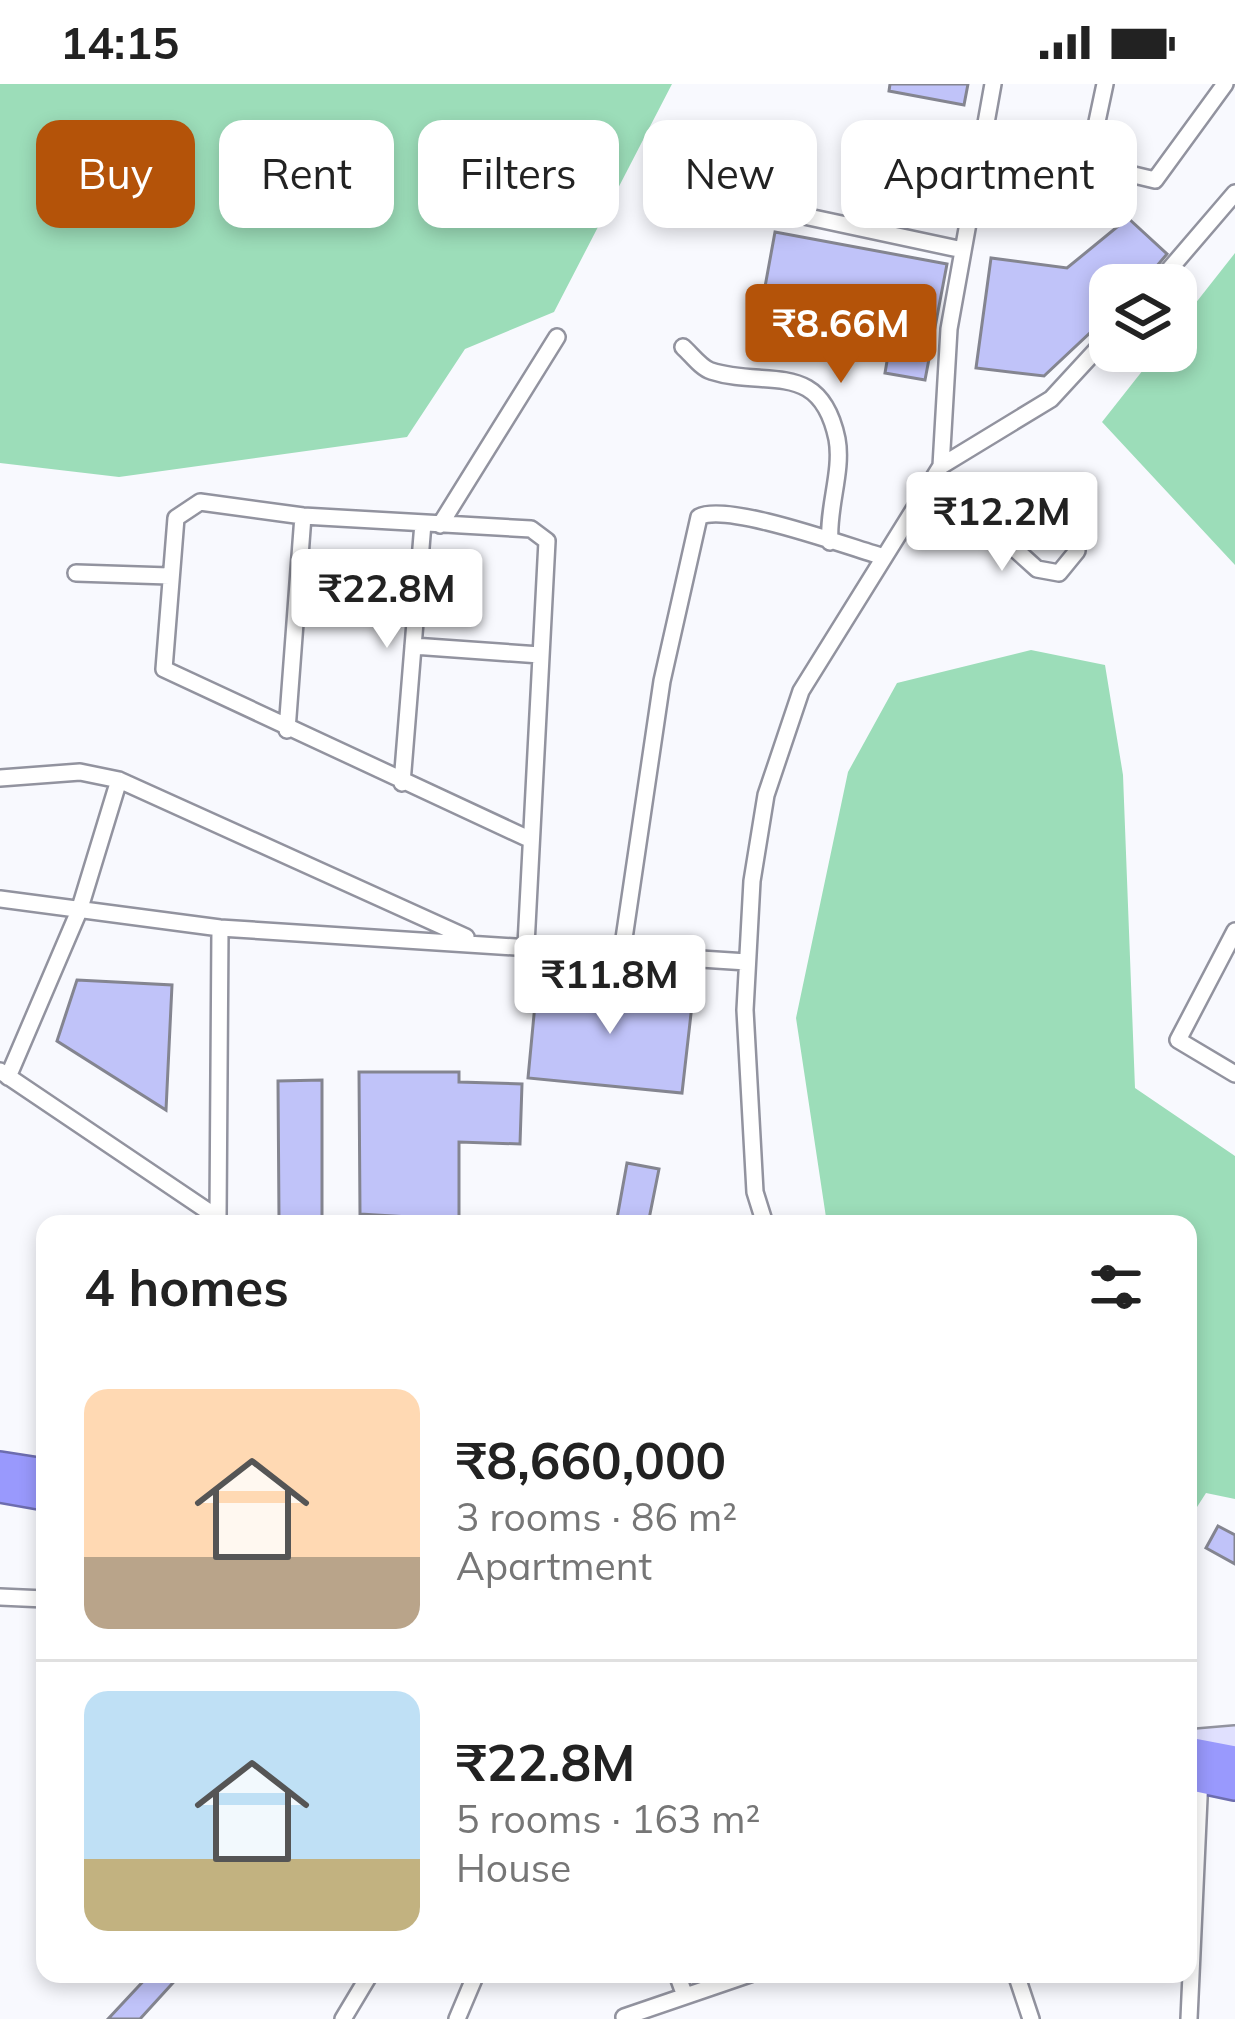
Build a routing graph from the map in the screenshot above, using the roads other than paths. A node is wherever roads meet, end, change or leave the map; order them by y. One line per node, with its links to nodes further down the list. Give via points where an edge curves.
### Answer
1 (993, 84): 6 (street)
2 (1105, 84): 3 (street, via 1088,164 1155,180)
3 (1225, 84)
4 (1235, 193): 7 (street)
5 (817, 219): 6 (street)
6 (963, 250): 11 (street)
7 (1174, 264)
8 (557, 338): 13 (street)
9 (683, 347): 14 (street, via 709,371 779,376 826,407 838,443)
10 (1089, 358): 11 (street, via 1051,399)
11 (938, 471): 15 (street, via 1037,569 1059,573); 16 (street)
12 (303, 516): 13 (street); 18 (street, via 200,502 176,518); 21 (street)
13 (431, 524): 19 (street); 20 (street, via 531,529 547,541)
14 (830, 542): 16 (street); 32 (street, via 743,518 699,517 662,681)
15 (1077, 551)
16 (884, 557): 33 (street, via 801,691 773,774 752,880)
17 (76, 573): 18 (street)
18 (169, 575): 21 (street, via 164,669)
19 (413, 646): 20 (street); 24 (street)
20 (540, 655): 25 (street)
21 (287, 730): 24 (street)
22 (0, 778): 23 (street, via 80,772)
23 (119, 780): 27 (street); 30 (street)
24 (402, 783): 25 (street)
25 (529, 839): 31 (street)
26 (0, 899): 27 (street)
27 (79, 910): 28 (street); 34 (street)
28 (220, 928): 30 (street); 37 (street)
29 (1235, 931): 35 (street, via 1178,1040)
30 (477, 943): 31 (street)
31 (526, 945): 32 (street)
32 (622, 952): 33 (street)
33 (747, 962): 38 (street, via 748,1111)
34 (4, 1074): 36 (street)
35 (1235, 1074)
36 (214, 1215)
37 (218, 1215)
38 (761, 1215)
39 (0, 1466): 40 (highway)
40 (36, 1472)
41 (0, 1488): 42 (highway)
42 (36, 1494)
43 (0, 1598): 44 (street)
44 (36, 1599)
45 (1235, 1737): 46 (street)
46 (1197, 1740)
47 (1235, 1760): 48 (highway)
48 (1197, 1767)
49 (1197, 1770): 50 (highway)
50 (1235, 1786)
51 (365, 1983): 59 (street)
52 (472, 1983): 60 (street)
53 (681, 1983): 57 (street)
54 (724, 1983): 57 (street)
55 (1019, 1983): 61 (street)
56 (1190, 1983): 62 (street)
57 (686, 1996): 58 (street)
58 (624, 2017)
59 (343, 2019)
60 (457, 2019)
61 (1030, 2019)
62 (1190, 2019)

